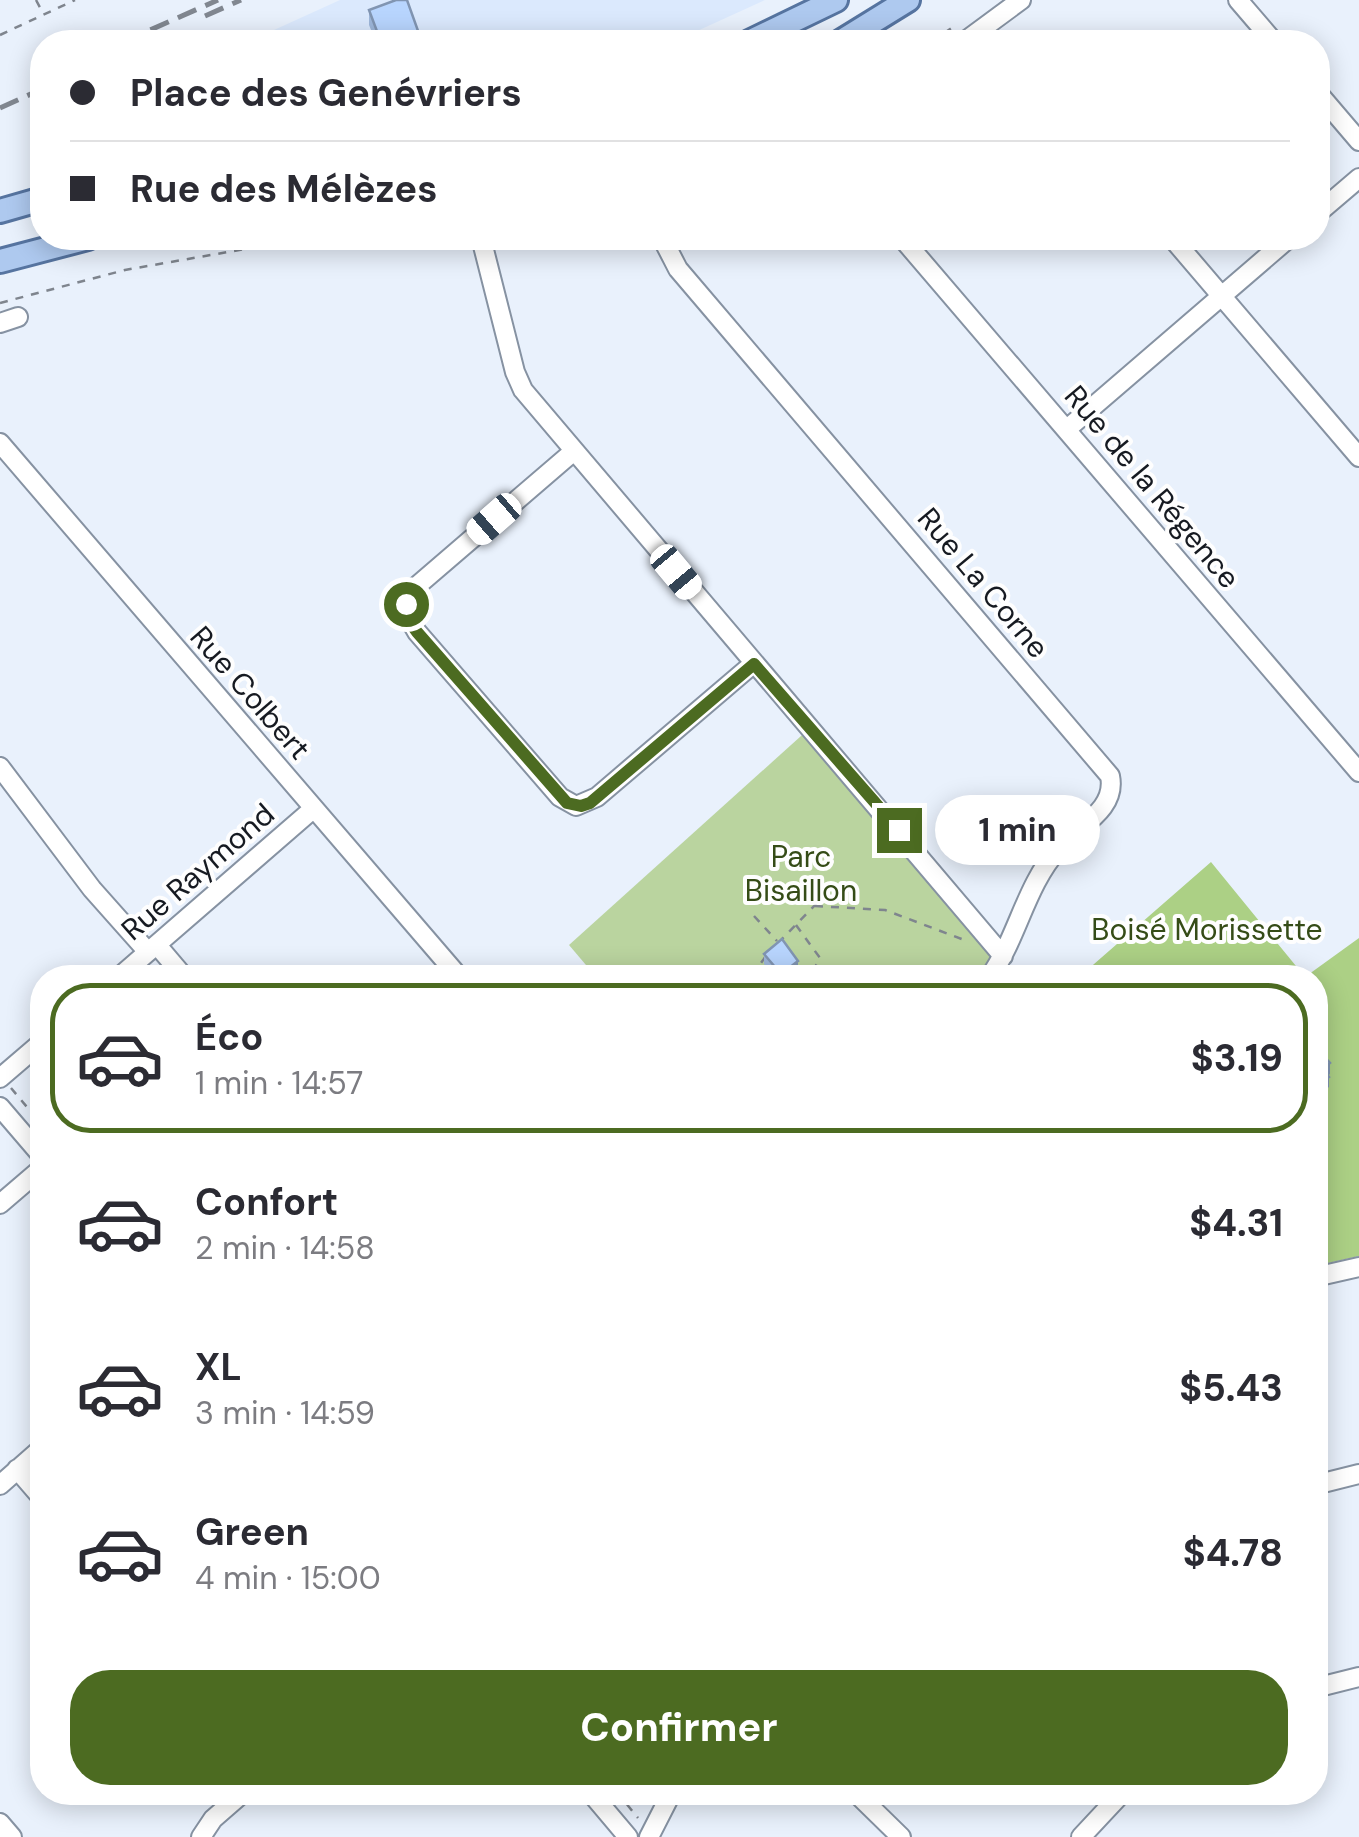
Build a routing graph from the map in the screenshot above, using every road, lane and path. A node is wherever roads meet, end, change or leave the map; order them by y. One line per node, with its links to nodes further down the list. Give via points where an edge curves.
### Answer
1 (36, 0): 7 (path)
2 (75, 0): 7 (path)
3 (836, 0): 8 (main road)
4 (908, 0): 9 (main road)
5 (1021, 0): 10 (street)
6 (1238, 0): 11 (street)
7 (44, 14): 12 (path)
8 (774, 30)
9 (859, 30)
10 (980, 30)
11 (1264, 30)
12 (0, 35)
13 (1330, 107): 14 (street)
14 (1359, 141)
15 (1359, 178): 17 (street)
16 (30, 203): 18 (main road)
17 (1330, 203)
18 (0, 211)
19 (44, 250): 26 (main road)
20 (237, 250): 28 (path, via 143,266)
21 (484, 250): 31 (street, via 517,379)
22 (668, 250): 44 (street, Rue La Corne, via 1110,776 1106,804 1036,876)
23 (912, 250): 29 (street, Rue de la Régence)
24 (1183, 250): 27 (street)
25 (1275, 250): 27 (street)
26 (0, 262)
27 (1222, 295): 29 (street); 32 (street)
28 (0, 304)
29 (1067, 429): 35 (street, Rue de la Régence)
30 (0, 444): 36 (street, Rue Colbert)
31 (574, 451): 33 (street); 33 (street, via 412,591 406,613 417,632 560,797 576,806 597,798)
32 (1359, 456)
33 (754, 664): 44 (street)
34 (0, 768): 43 (street, via 92,889)
35 (1359, 772)
36 (314, 809): 43 (street, Rue Raymond); 47 (street, Rue Colbert)
37 (824, 898): 38 (path)
38 (815, 906): 40 (path); 42 (path, via 884,910)
39 (754, 916): 41 (path)
40 (796, 924): 41 (path); 49 (path, via 820,958)
41 (778, 942): 48 (path)
42 (970, 942)
43 (152, 948): 45 (street, Rue Raymond); 46 (street)
44 (1003, 956): 50 (street, Rue La Corne)
45 (133, 965)
46 (171, 965)
47 (449, 965)
48 (762, 965)
49 (816, 965)
50 (997, 965)
51 (30, 1056): 52 (street)
52 (6, 1084): 54 (path)
53 (0, 1107): 55 (street)
54 (30, 1111)
55 (30, 1142)
56 (30, 1178): 57 (street)
57 (0, 1204)
58 (1359, 1267): 59 (street)
59 (1328, 1273)
60 (30, 1458): 61 (street)
61 (18, 1469): 64 (street); 65 (street)
62 (1359, 1474): 63 (street)
63 (1328, 1482)
64 (0, 1484)
65 (30, 1484)
66 (1359, 1676): 67 (street)
67 (1328, 1684)
68 (229, 1805): 77 (street)
69 (601, 1805): 78 (street)
70 (627, 1805): 74 (path)
71 (665, 1805): 79 (street)
72 (868, 1805): 80 (street)
73 (1111, 1805): 81 (street)
74 (634, 1813)
75 (0, 1822): 76 (street)
76 (12, 1837)
77 (200, 1837)
78 (628, 1837)
79 (649, 1837)
80 (901, 1837)
81 (1080, 1837)

